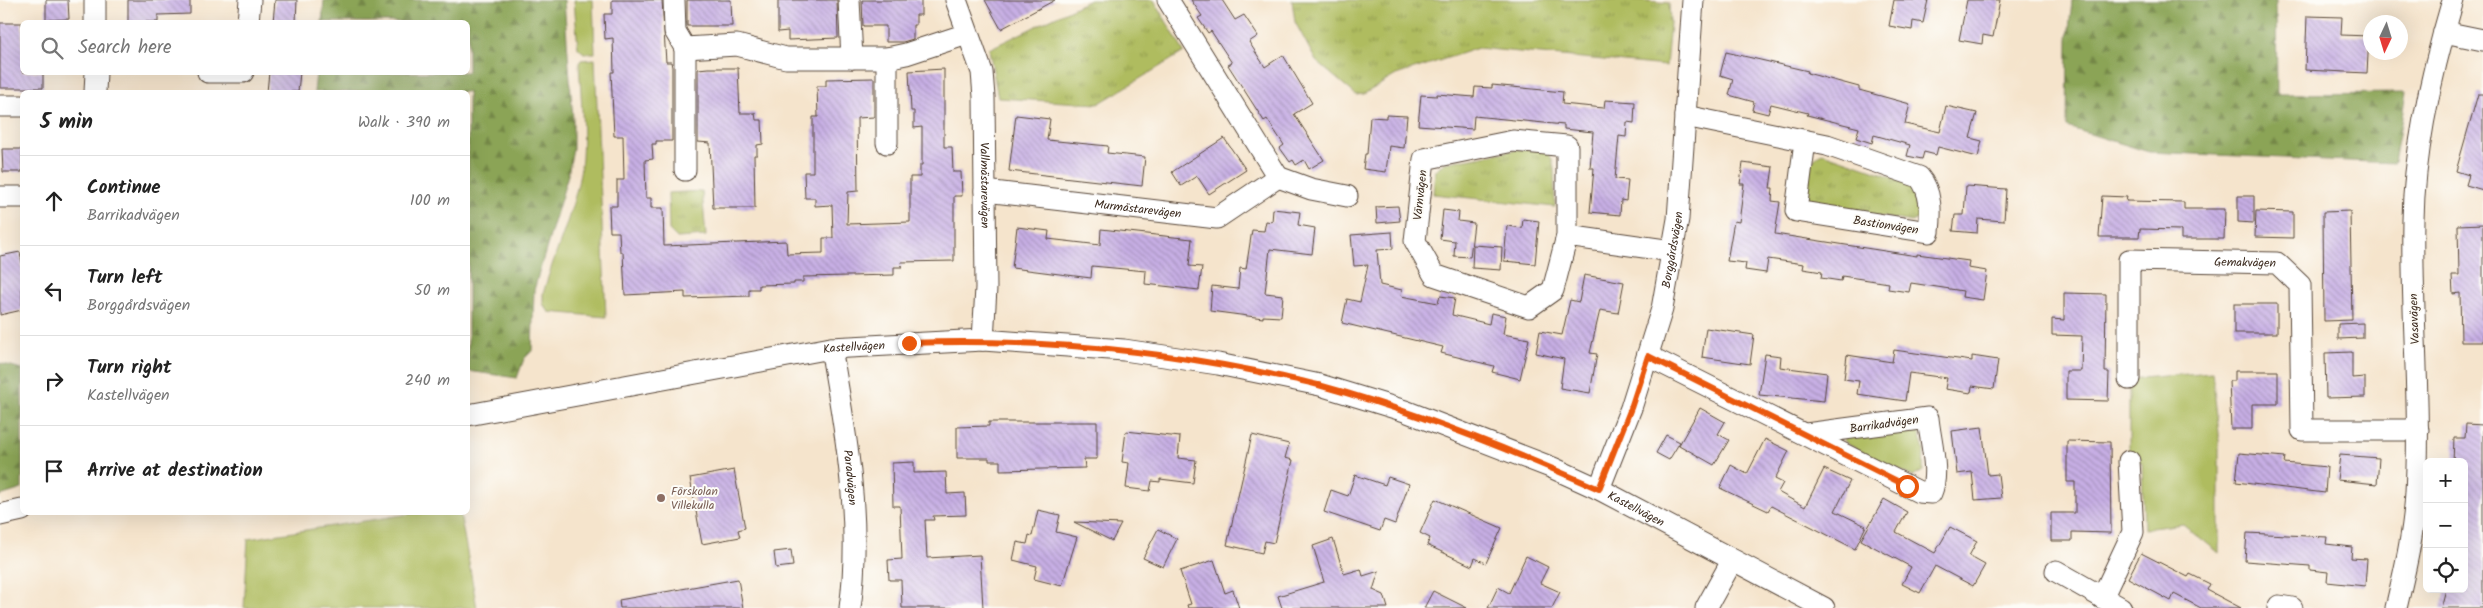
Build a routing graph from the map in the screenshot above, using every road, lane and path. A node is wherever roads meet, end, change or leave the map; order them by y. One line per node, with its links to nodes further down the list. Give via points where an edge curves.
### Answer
1 (95, 0): 9 (street)
2 (250, 0): 10 (street)
3 (674, 0): 14 (street, via 675,31)
4 (849, 0): 15 (street)
5 (956, 0): 12 (street, Vallmästarevägen)
6 (1168, 0): 27 (street)
7 (1693, 0): 23 (street, Borggårdsvägen)
8 (2453, 0): 11 (street, Vasavägen)
9 (95, 20)
10 (248, 20)
11 (2444, 32): 13 (street); 39 (street, Vasavägen, via 2415,179 2412,297)
12 (967, 34): 16 (street); 28 (street, Vallmästarevägen, via 982,80)
13 (2483, 40)
14 (685, 48): 15 (street, via 737,45 786,58); 26 (street)
15 (852, 58): 16 (street)
16 (887, 58): 25 (street)
17 (96, 75): 19 (street)
18 (243, 75): 20 (street)
19 (96, 90)
20 (243, 90)
21 (0, 106): 22 (street)
22 (20, 106)
23 (1686, 116): 24 (street, Bastionvägen); 33 (street, Borggårdsvägen, via 1678,219)
24 (1805, 140): 24 (street, Bastionvägen, via 1918,177 1926,185 1928,194 1929,232 1796,211)
25 (887, 143)
26 (685, 170)
27 (1278, 177): 28 (street, Murmästarevägen, via 1218,218); 29 (street, via 1311,189)
28 (985, 191): 34 (street, Vallmästarevägen)
29 (1347, 196)
30 (0, 197): 31 (street)
31 (20, 197)
32 (1567, 236): 32 (street, Värnvägen, via 1553,290 1529,307 1434,275 1415,241 1424,159 1513,141 1566,146); 33 (street)
33 (1672, 251): 36 (street, Borggårdsvägen, via 1662,309)
34 (983, 340): 35 (street, Kastellvägen); 42 (street, Kastellvägen, via 1124,350 1218,364 1320,385 1405,411)
35 (831, 348): 38 (street, Kastellvägen); 48 (street, Paradvägen, via 850,478 854,535)
36 (1648, 356): 40 (street, Barrikadvägen); 42 (street, Borggårdsvägen)
37 (2129, 379): 39 (street, Gemakvägen, via 2129,260 2277,263 2300,285 2302,430)
38 (470, 415)
39 (2418, 430): 54 (street, Vasavägen, via 2416,494 2408,558)
40 (1806, 434): 40 (street, Barrikadvägen, via 1919,492 1931,493 1934,474 1928,418)
41 (2129, 462): 47 (street, via 2133,532)
42 (1599, 489): 45 (street, Kastellvägen)
43 (20, 510): 44 (street)
44 (0, 515)
45 (1732, 561): 49 (street); 50 (street, Kastellvägen)
46 (2056, 571): 47 (street)
47 (2102, 598): 51 (street)
48 (850, 608)
49 (1706, 608)
50 (1824, 608)
51 (2121, 608)
52 (2278, 608): 53 (street)
53 (2292, 608)
54 (2396, 608)

